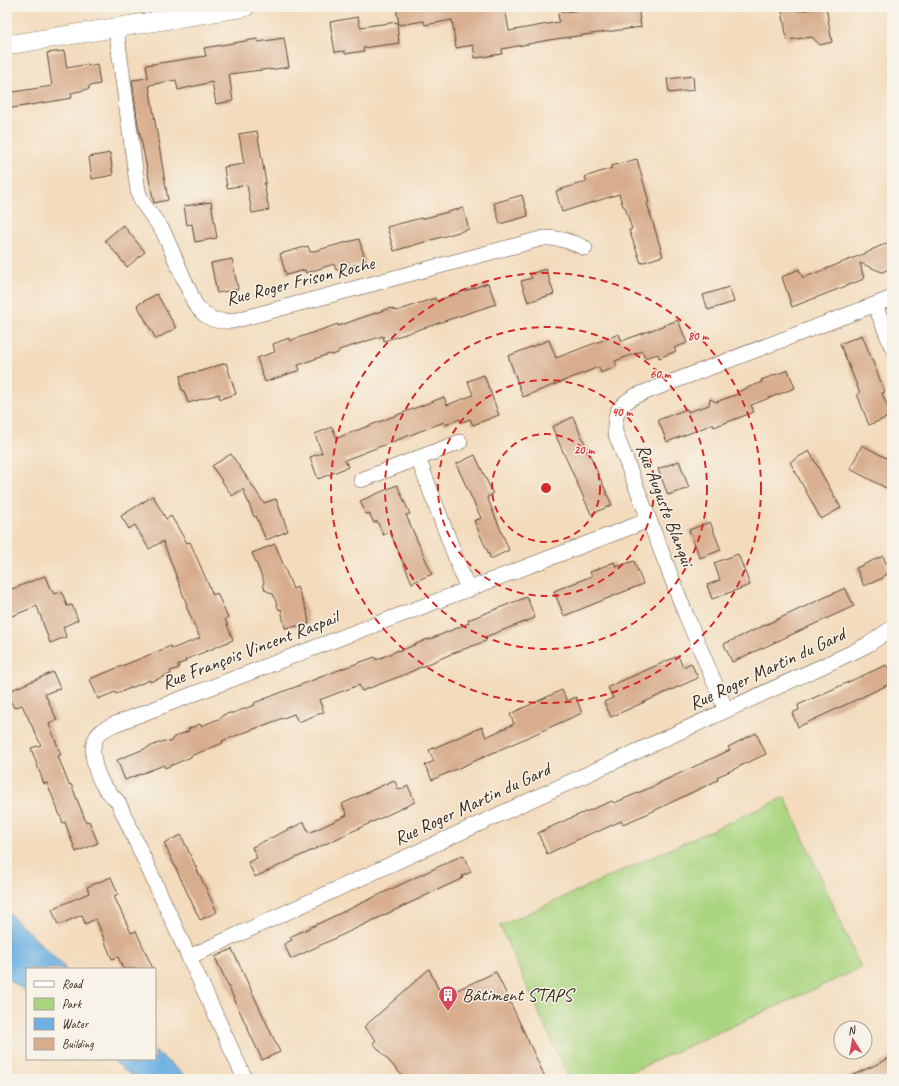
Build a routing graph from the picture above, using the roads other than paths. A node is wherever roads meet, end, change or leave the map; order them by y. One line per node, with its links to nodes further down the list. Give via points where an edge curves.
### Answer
1 (245, 7): 2 (street)
2 (116, 28): 3 (street); 4 (street, Rue Roger Frison Roche, via 138,191 142,202 163,231 195,304 211,319 233,321 544,238 570,241)
3 (7, 45)
4 (586, 248)
5 (892, 298): 6 (street, Rue Auguste Blanqui)
6 (875, 305): 7 (street); 11 (street, Rue Auguste Blanqui, via 635,396 626,402 616,415 615,432)
7 (892, 347)
8 (460, 442): 9 (street)
9 (418, 458): 10 (street); 12 (street)
10 (361, 480)
11 (649, 520): 12 (street, Rue François Vincent Raspail); 14 (street, Rue Auguste Blanqui)
12 (468, 590): 15 (street, Rue François Vincent Raspail, via 115,724 97,736 93,744 93,755 100,779 118,802)
13 (892, 628): 14 (street, Rue Roger Martin du Gard, via 851,653)
14 (726, 710): 15 (street, Rue Roger Martin du Gard)
15 (189, 957): 16 (street)
16 (245, 1079)

